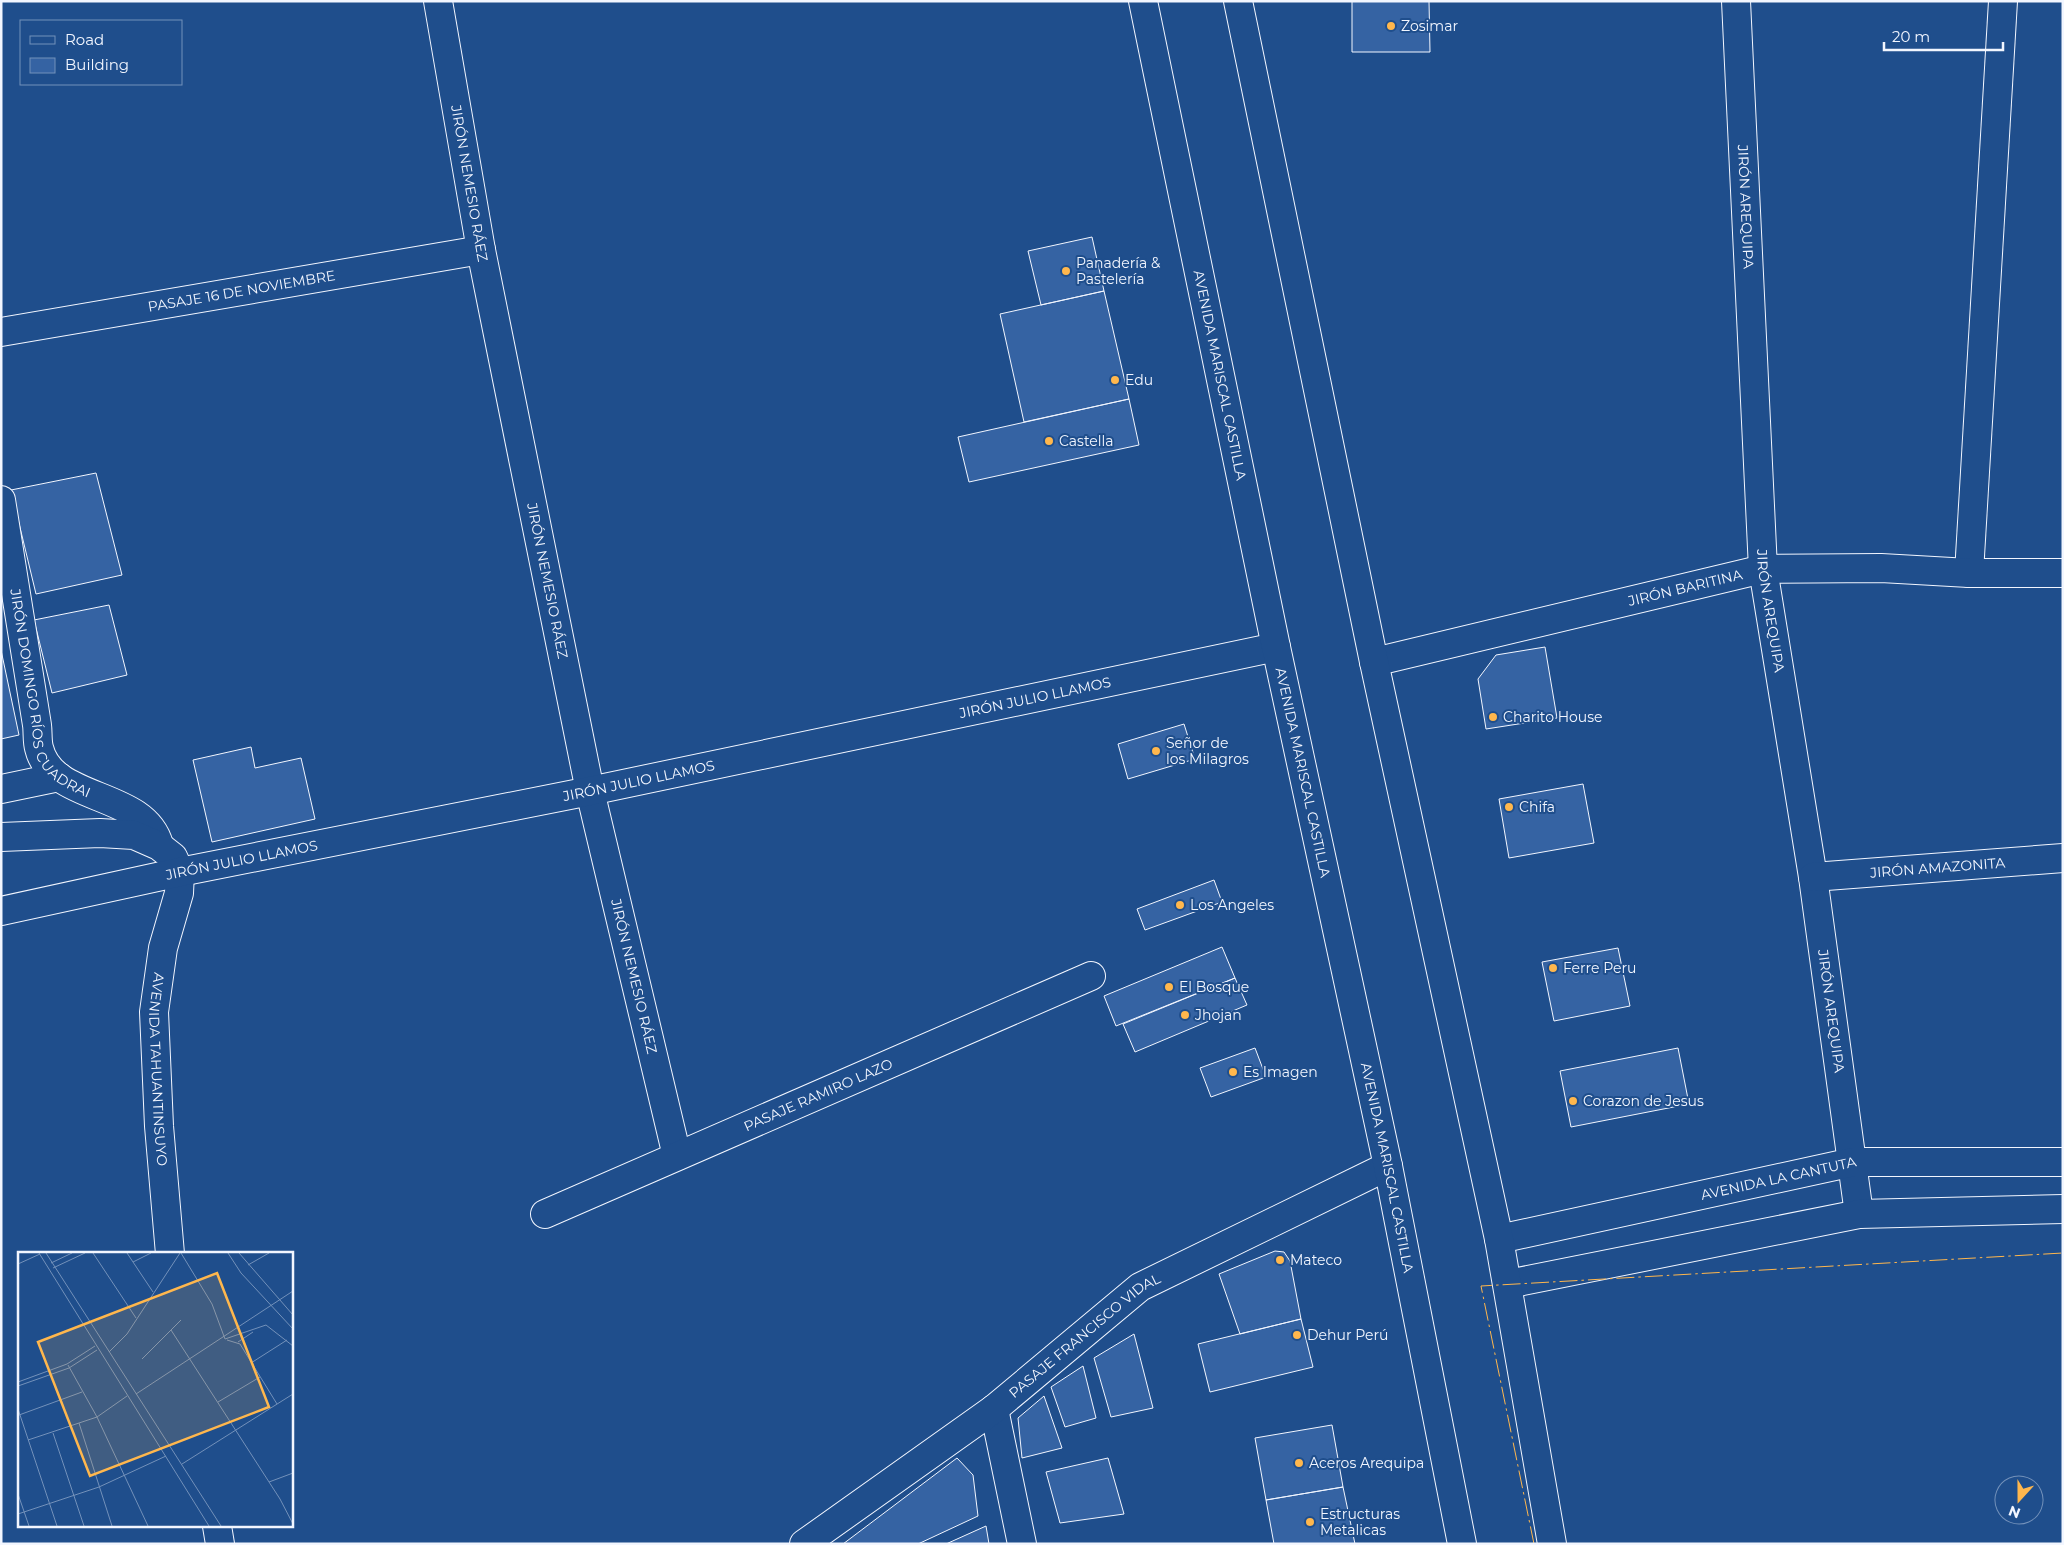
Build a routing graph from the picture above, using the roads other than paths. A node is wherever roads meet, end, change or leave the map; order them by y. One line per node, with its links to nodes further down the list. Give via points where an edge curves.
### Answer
1 (438, 1): 6 (main road, JIRÓN NEMESIO RÁEZ)
2 (1143, 1): 12 (main road, AVENIDA MARISCAL CASTILLA)
3 (1238, 1): 13 (main road)
4 (1736, 1): 9 (main road, JIRÓN AREQUIPA)
5 (2003, 1): 10 (main road)
6 (481, 250): 7 (main road, PASAJE 16 DE NOVIEMBRE); 16 (main road, JIRÓN NEMESIO RÁEZ)
7 (1, 332)
8 (2, 507): 14 (main road, JIRÓN DOMINGO RÍOS CUADRAI, via 39,749 48,766)
9 (1763, 569): 10 (main road, JIRÓN BARITINA, via 1881,568); 13 (main road, JIRÓN BARITINA); 21 (main road, JIRÓN AREQUIPA)
10 (1969, 573): 11 (main road, JIRÓN BARITINA)
11 (2063, 573)
12 (1276, 647): 16 (main road, JIRÓN JULIO LLAMOS); 27 (main road, AVENIDA MARISCAL CASTILLA)
13 (1374, 662): 31 (main road)
14 (59, 777): 15 (main road); 18 (main road, JIRÓN DOMINGO RÍOS CUADRAI, via 121,806 146,822 156,834)
15 (1, 789)
16 (590, 791): 20 (main road, JIRÓN JULIO LLAMOS); 24 (main road, JIRÓN NEMESIO RÁEZ)
17 (1, 836): 18 (main road, via 134,835)
18 (159, 846): 20 (main road, via 173,857)
19 (2063, 858): 21 (main road, JIRÓN AMAZONITA)
20 (180, 872): 22 (main road, JIRÓN JULIO LLAMOS); 32 (main road, AVENIDA TAHUANTINSUYO, via 179,893 164,948 154,1012 159,1126)
21 (1814, 878): 25 (main road, JIRÓN AREQUIPA)
22 (1, 911)
23 (1091, 976): 24 (main road, PASAJE RAMIRO LAZO)
24 (677, 1156): 29 (main road, PASAJE RAMIRO LAZO)
25 (1853, 1162): 26 (main road, AVENIDA LA CANTUTA); 30 (main road, JIRÓN AREQUIPA); 31 (main road, AVENIDA LA CANTUTA)
26 (2063, 1162)
27 (1388, 1166): 34 (main road, PASAJE FRANCISCO VIDAL, via 1140,1286); 39 (main road, AVENIDA MARISCAL CASTILLA)
28 (2063, 1209): 30 (main road)
29 (546, 1214)
30 (1859, 1214): 33 (main road)
31 (1499, 1239): 33 (main road)
32 (170, 1252)
33 (1508, 1284): 40 (main road)
34 (994, 1409): 37 (main road, PASAJE FRANCISCO VIDAL); 38 (main road)
35 (217, 1528): 36 (main road)
36 (220, 1544)
37 (804, 1544)
38 (1022, 1544)
39 (1462, 1544)
40 (1552, 1544)

